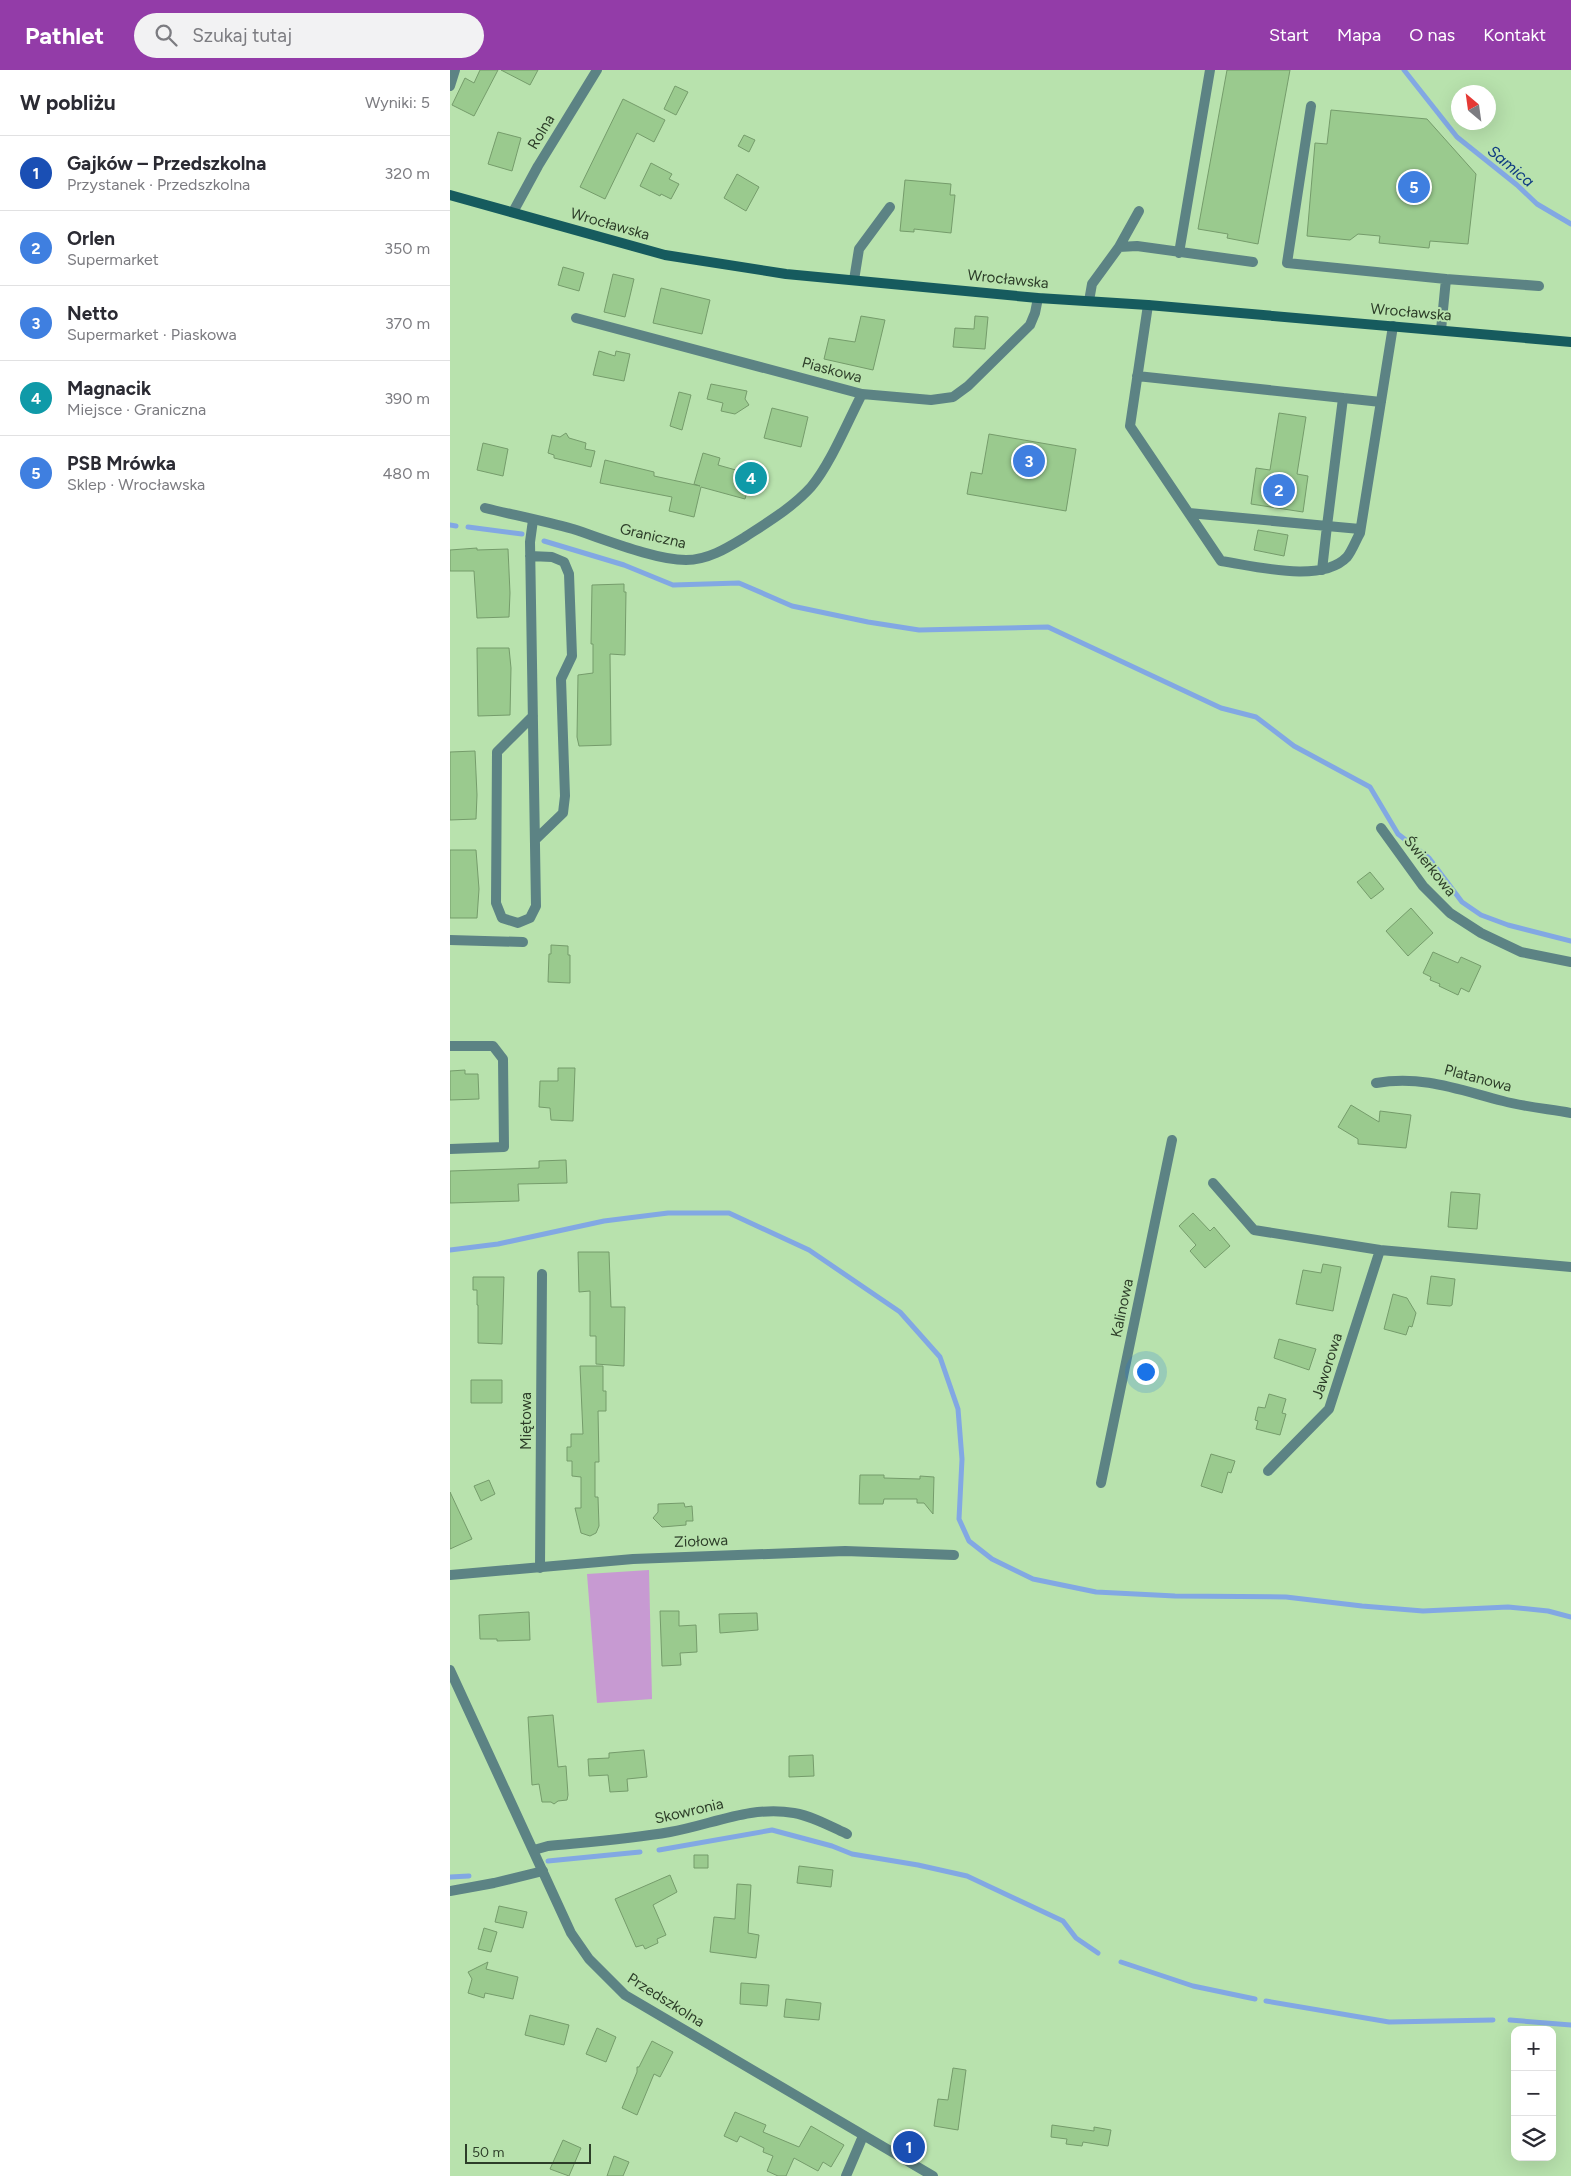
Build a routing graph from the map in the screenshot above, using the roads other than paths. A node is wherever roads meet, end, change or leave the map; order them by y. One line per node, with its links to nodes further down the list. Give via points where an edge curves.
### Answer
1 (455, 70): 4 (street)
2 (597, 70): 9 (street, Rolna)
3 (1210, 70): 11 (street)
4 (450, 86)
5 (1311, 106): 13 (street, via 1287,263)
6 (450, 195): 9 (main road, Wrocławska)
7 (890, 207): 14 (street, via 859,249)
8 (1139, 211): 10 (street)
9 (513, 212): 14 (main road, Wrocławska, via 665,255 786,274)
10 (1119, 248): 11 (street, via 1137,246); 17 (street, via 1092,284)
11 (1179, 253): 12 (street)
12 (1252, 262)
13 (1446, 279): 15 (street); 21 (street)
14 (854, 280): 16 (main road, Wrocławska)
15 (1539, 286)
16 (1038, 298): 17 (main road, Wrocławska); 24 (street, Piaskowa, via 1030,325 968,386 952,397 931,400)
17 (1089, 301): 18 (main road, Wrocławska)
18 (1148, 305): 20 (main road, Wrocławska); 23 (street)
19 (576, 318): 24 (street, Piaskowa)
20 (1393, 326): 21 (main road, Wrocławska); 26 (street)
21 (1442, 330): 22 (main road, Wrocławska)
22 (1571, 342)
23 (1137, 376): 25 (street); 28 (street, via 1130,426)
24 (862, 394): 29 (street, Graniczna, via 812,486 796,502 758,528 705,558 666,557)
25 (1343, 398): 26 (street); 30 (street)
26 (1380, 402): 31 (street)
27 (485, 508): 29 (street, Graniczna)
28 (1189, 513): 30 (street); 33 (street, via 1221,561 1308,573)
29 (533, 520): 32 (street)
30 (1327, 526): 31 (street); 33 (street)
31 (1360, 529): 33 (street, via 1348,556 1332,568)
32 (530, 556): 34 (street); 36 (street, via 552,557 564,562 569,574 572,656 561,679 566,796 563,813)
33 (1322, 570)
34 (533, 716): 36 (street); 36 (street, via 497,752 496,903 502,918 518,923 530,918 536,906)
35 (1381, 828): 39 (street, Świerkowa, via 1423,886 1450,913 1481,933 1521,952)
36 (535, 840)
37 (450, 940): 38 (street)
38 (523, 942)
39 (1571, 962)
40 (450, 1046): 44 (street, via 493,1046 503,1059 504,1147)
41 (1376, 1083): 42 (street, Platanowa, via 1435,1082 1506,1102)
42 (1571, 1113)
43 (1172, 1140): 50 (street, Kalinowa)
44 (450, 1150)
45 (1213, 1183): 46 (street, via 1254,1230)
46 (1380, 1250): 47 (street); 49 (street, Jaworowa, via 1330,1409)
47 (1571, 1267)
48 (542, 1274): 52 (street, Miętowa)
49 (1268, 1471)
50 (1101, 1483)
51 (954, 1555): 52 (street, Ziołowa, via 845,1551 633,1559)
52 (540, 1568): 53 (street, Ziołowa)
53 (450, 1575)
54 (450, 1670): 56 (street, Przedszkolna)
55 (847, 1834): 56 (street, Skowronia, via 795,1813 753,1812 678,1831)
56 (534, 1850): 57 (street, Przedszkolna)
57 (543, 1871): 58 (street); 59 (street, Przedszkolna, via 561,1914 580,1947 625,1996)
58 (450, 1890)
59 (863, 2136): 60 (street); 61 (street, Przedszkolna)
60 (846, 2176)
61 (933, 2176)

